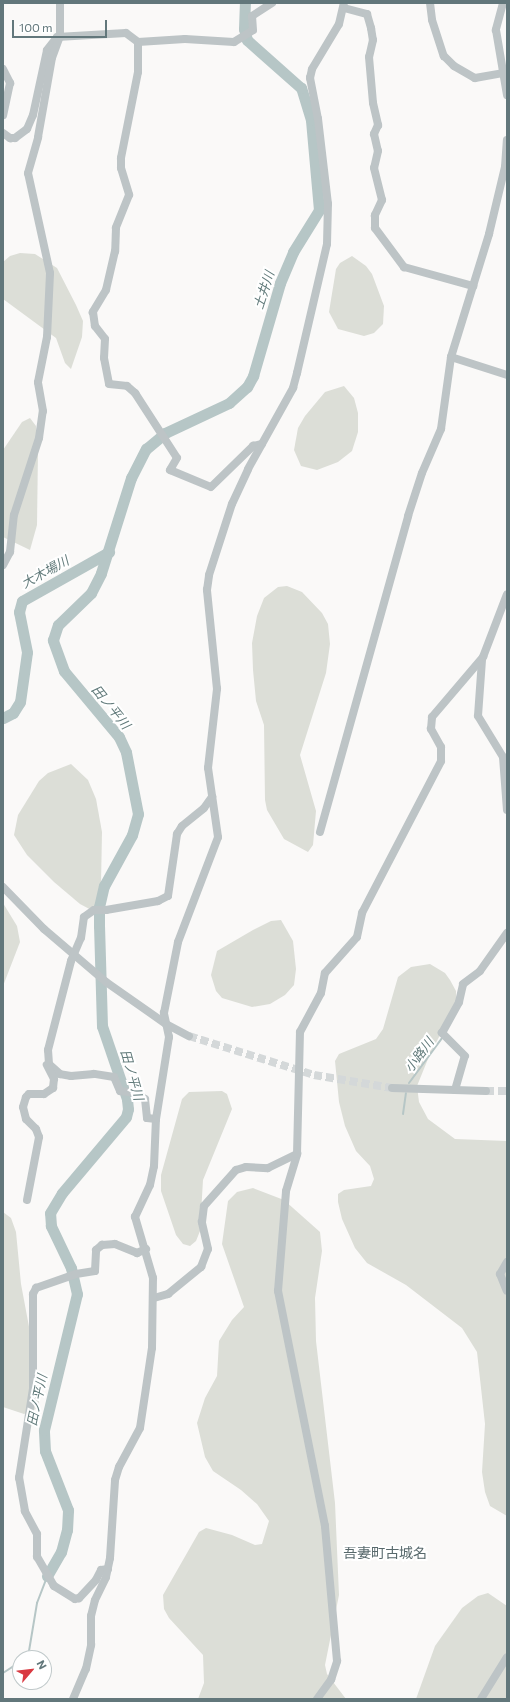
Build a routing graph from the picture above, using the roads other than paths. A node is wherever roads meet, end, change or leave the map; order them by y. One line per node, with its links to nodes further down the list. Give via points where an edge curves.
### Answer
1 (60, 3): 6 (street)
2 (272, 3): 7 (street, via 252,16 251,31 234,42 185,39)
3 (430, 3): 9 (street, via 438,43 449,61 475,78)
4 (503, 3): 9 (street, via 496,30)
5 (344, 5): 14 (street, via 367,14 373,40 369,57 373,103 378,124 374,134 378,151 374,168 382,200 374,215 375,228 404,267); 17 (street, via 339,24 312,69 310,78 318,119 328,204 327,244 293,388)
6 (60, 36): 7 (street, via 126,33); 12 (street, via 54,38 47,50 33,115 27,129 15,138); 18 (street, via 52,58 38,137 28,172 50,273 47,337 38,382 43,411 36,449 14,515 10,552)
7 (138, 42): 17 (street, via 138,72 121,158 121,168 129,195 116,228 115,251 106,290 94,308 93,319 98,332 105,339 104,358 109,384 132,389 177,458 170,470 211,487 253,446)
8 (3, 69): 11 (street, via 10,83)
9 (503, 73): 10 (street)
10 (507, 95)
11 (3, 115)
12 (3, 133)
13 (507, 140): 14 (street, via 505,167)
14 (473, 286): 15 (street)
15 (451, 358): 16 (street); 23 (street, via 441,429 422,472 408,516)
16 (507, 375)
17 (262, 444): 21 (street, via 232,504 209,575 208,597 217,689 208,768)
18 (3, 565)
19 (507, 594): 20 (street)
20 (483, 657): 22 (street, via 477,708 482,722 503,757); 33 (street, via 432,717 431,729 441,747 441,761 362,913 357,937 325,973 321,993 303,1023 298,1064)
21 (212, 797): 26 (street, via 218,837 178,942 164,1013); 28 (street, via 177,834 168,896 158,901 90,911 84,917 81,938 71,961)
22 (507, 810)
23 (320, 832)
24 (3, 887): 26 (street, via 44,929 106,982)
25 (507, 933): 30 (street, via 480,972 462,984 459,1002 442,1033 465,1056)
26 (166, 1024): 27 (street); 32 (street, via 169,1037)
27 (189, 1036)
28 (47, 1058): 32 (street, via 54,1070 66,1076 94,1074 114,1077 124,1091 145,1098 148,1118); 34 (street, via 54,1079 53,1088 44,1094 29,1094 23,1102 24,1113 39,1137)
29 (392, 1088): 30 (street)
30 (455, 1090): 31 (street)
31 (486, 1091)
32 (156, 1120): 35 (street, via 152,1175 135,1217)
33 (297, 1154): 38 (street, via 268,1168 246,1167 236,1170 204,1206 202,1222 208,1249 201,1267 168,1294); 42 (street, via 286,1191 278,1291 326,1526 337,1661 331,1680)
34 (27, 1200)
35 (146, 1248): 38 (street); 39 (street, via 137,1253 115,1244 102,1245 96,1250 95,1271 73,1275 36,1288 33,1294 33,1389 19,1478 25,1511 37,1534 37,1557 54,1586 77,1599 96,1580 101,1570)
36 (507, 1262): 37 (street, via 500,1274)
37 (507, 1291)
38 (154, 1298): 39 (street, via 152,1348 140,1428 119,1467 115,1480)
39 (108, 1569): 41 (street, via 91,1616 91,1646 86,1669)
40 (507, 1657): 43 (street)
41 (73, 1699)
42 (316, 1699)
43 (481, 1699)

